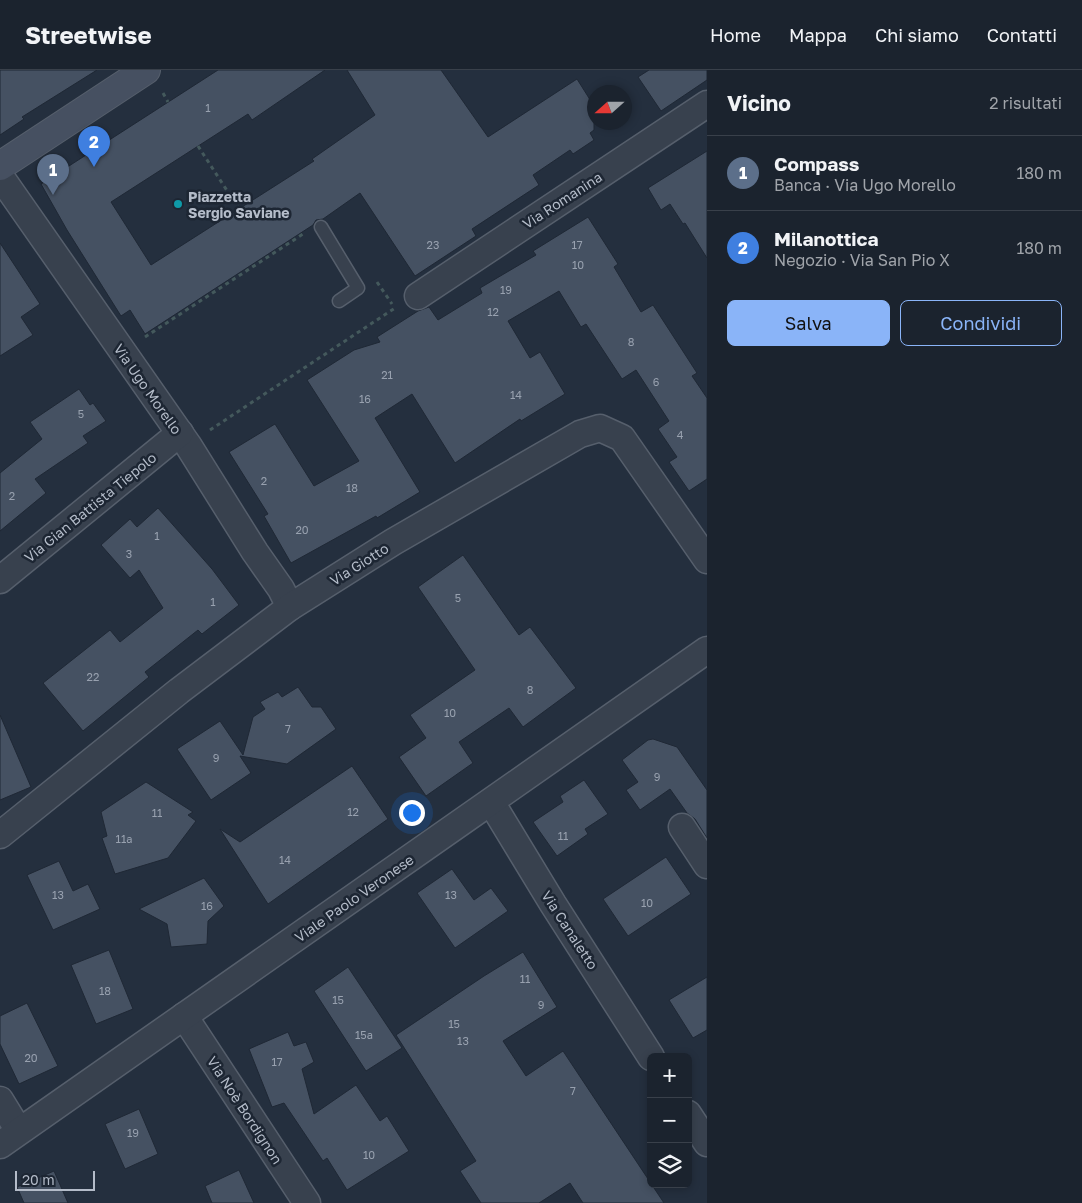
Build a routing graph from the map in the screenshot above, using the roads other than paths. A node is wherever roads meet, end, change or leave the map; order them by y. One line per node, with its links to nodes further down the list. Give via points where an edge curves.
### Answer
1 (146, 70): 3 (street)
2 (707, 104): 7 (street, Via Romanina)
3 (0, 166)
4 (0, 176): 8 (street, Via Ugo Morello)
5 (315, 228): 6 (lane, via 358,288)
6 (339, 301)
7 (411, 301)
8 (180, 433): 10 (street, Via Gian Battista Tiepolo); 11 (street, Via Ugo Morello)
9 (707, 560): 11 (street, Via Giotto, via 622,438 600,428 571,439 393,542)
10 (0, 580)
11 (290, 607): 15 (street, Via Giotto)
12 (707, 650): 13 (street, Viale Paolo Veronese)
13 (491, 802): 17 (street, Viale Paolo Veronese); 18 (street, Via Canaletto)
14 (682, 827): 16 (street)
15 (0, 835)
16 (707, 865)
17 (184, 1016): 21 (street, Viale Paolo Veronese); 23 (street, Via Noè Bordignon)
18 (648, 1053)
19 (0, 1100): 21 (street)
20 (692, 1120): 22 (street)
21 (10, 1138)
22 (707, 1143)
23 (307, 1203)

